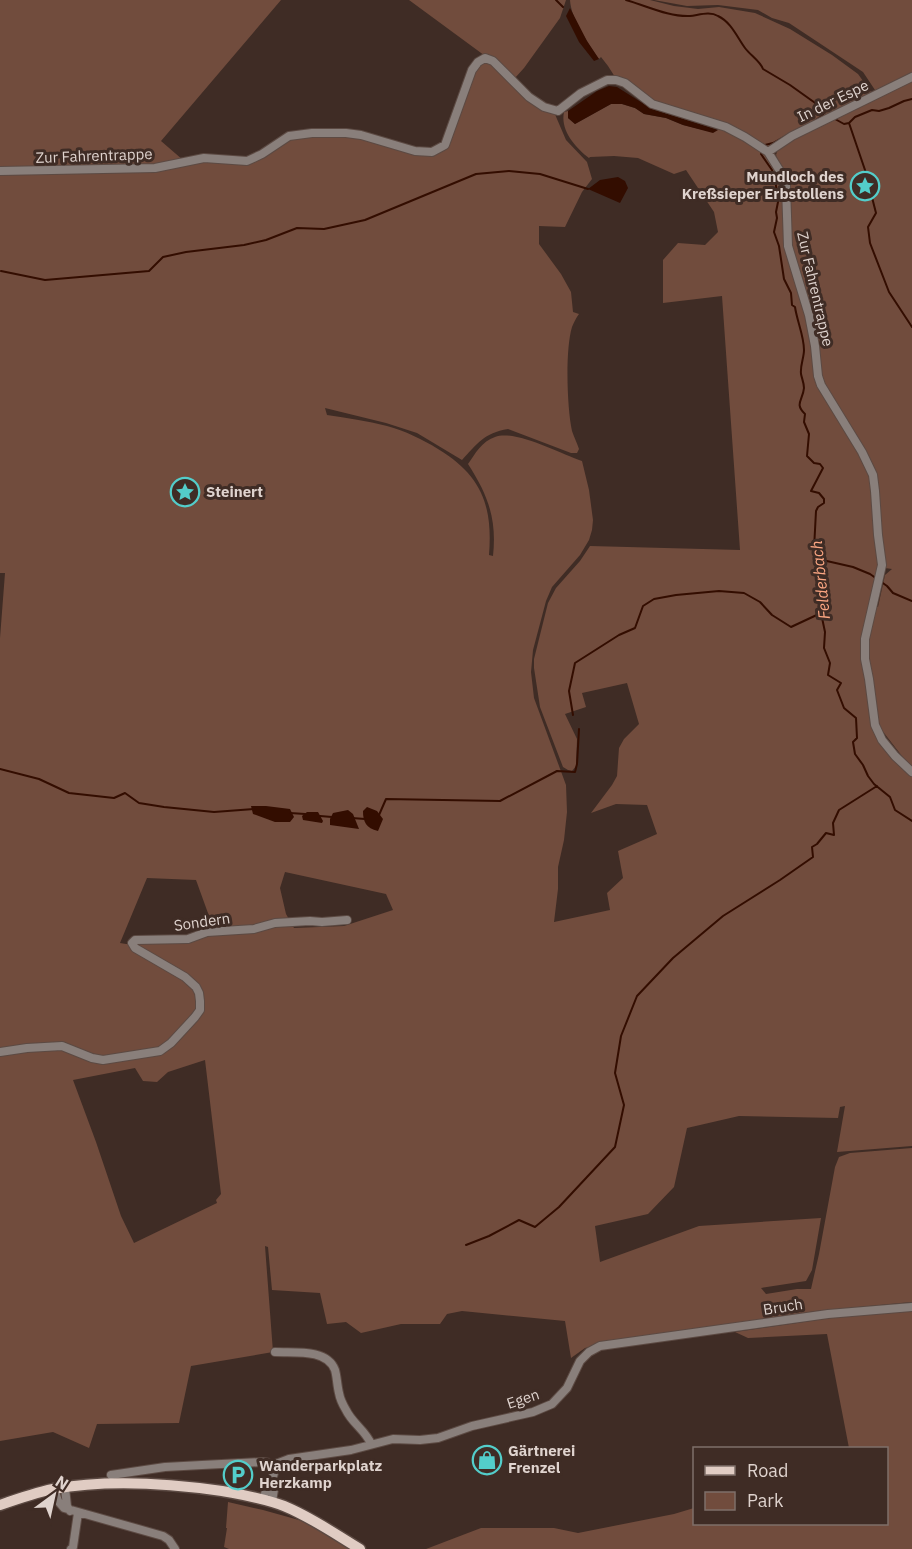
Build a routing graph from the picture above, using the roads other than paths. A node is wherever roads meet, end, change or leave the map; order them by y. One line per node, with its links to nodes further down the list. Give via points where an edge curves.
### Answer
1 (912, 77): 2 (street, In der Espe, via 792,136)
2 (768, 152): 3 (street, Zur Fahrentrappe, via 726,128 652,104 616,80 607,80 581,93 558,111 529,97 493,61 485,58 472,70 445,145 432,152 361,135 312,133 289,136 247,161 204,158 155,168); 4 (street, Zur Fahrentrappe, via 786,186 788,246 809,315 818,376 873,475 882,565 864,649 875,725 888,748)
3 (0, 171)
4 (912, 772)
5 (347, 920): 6 (street, Sondern, via 275,923 254,929 207,932 188,939 135,940 135,948 185,977 199,993 200,1010 171,1043 160,1051 103,1060 62,1046)
6 (0, 1052)
7 (912, 1307): 8 (street, Bruch, via 828,1314)
8 (658, 1338): 10 (street, Egen, via 600,1346 589,1352 567,1388 552,1404 533,1412 438,1437)
9 (275, 1352): 10 (street, via 310,1353 330,1361 347,1413)
10 (371, 1444): 11 (street, Egen)
11 (276, 1464): 12 (street, Egen, via 165,1467); 14 (street)
12 (111, 1475)
13 (60, 1488): 14 (main road, via 176,1485); 15 (main road); 16 (street, via 60,1505)
14 (268, 1500): 19 (main road, via 312,1520)
15 (0, 1505)
16 (74, 1512): 17 (street); 18 (street, via 163,1536)
17 (71, 1549)
18 (175, 1549)
19 (360, 1549)

